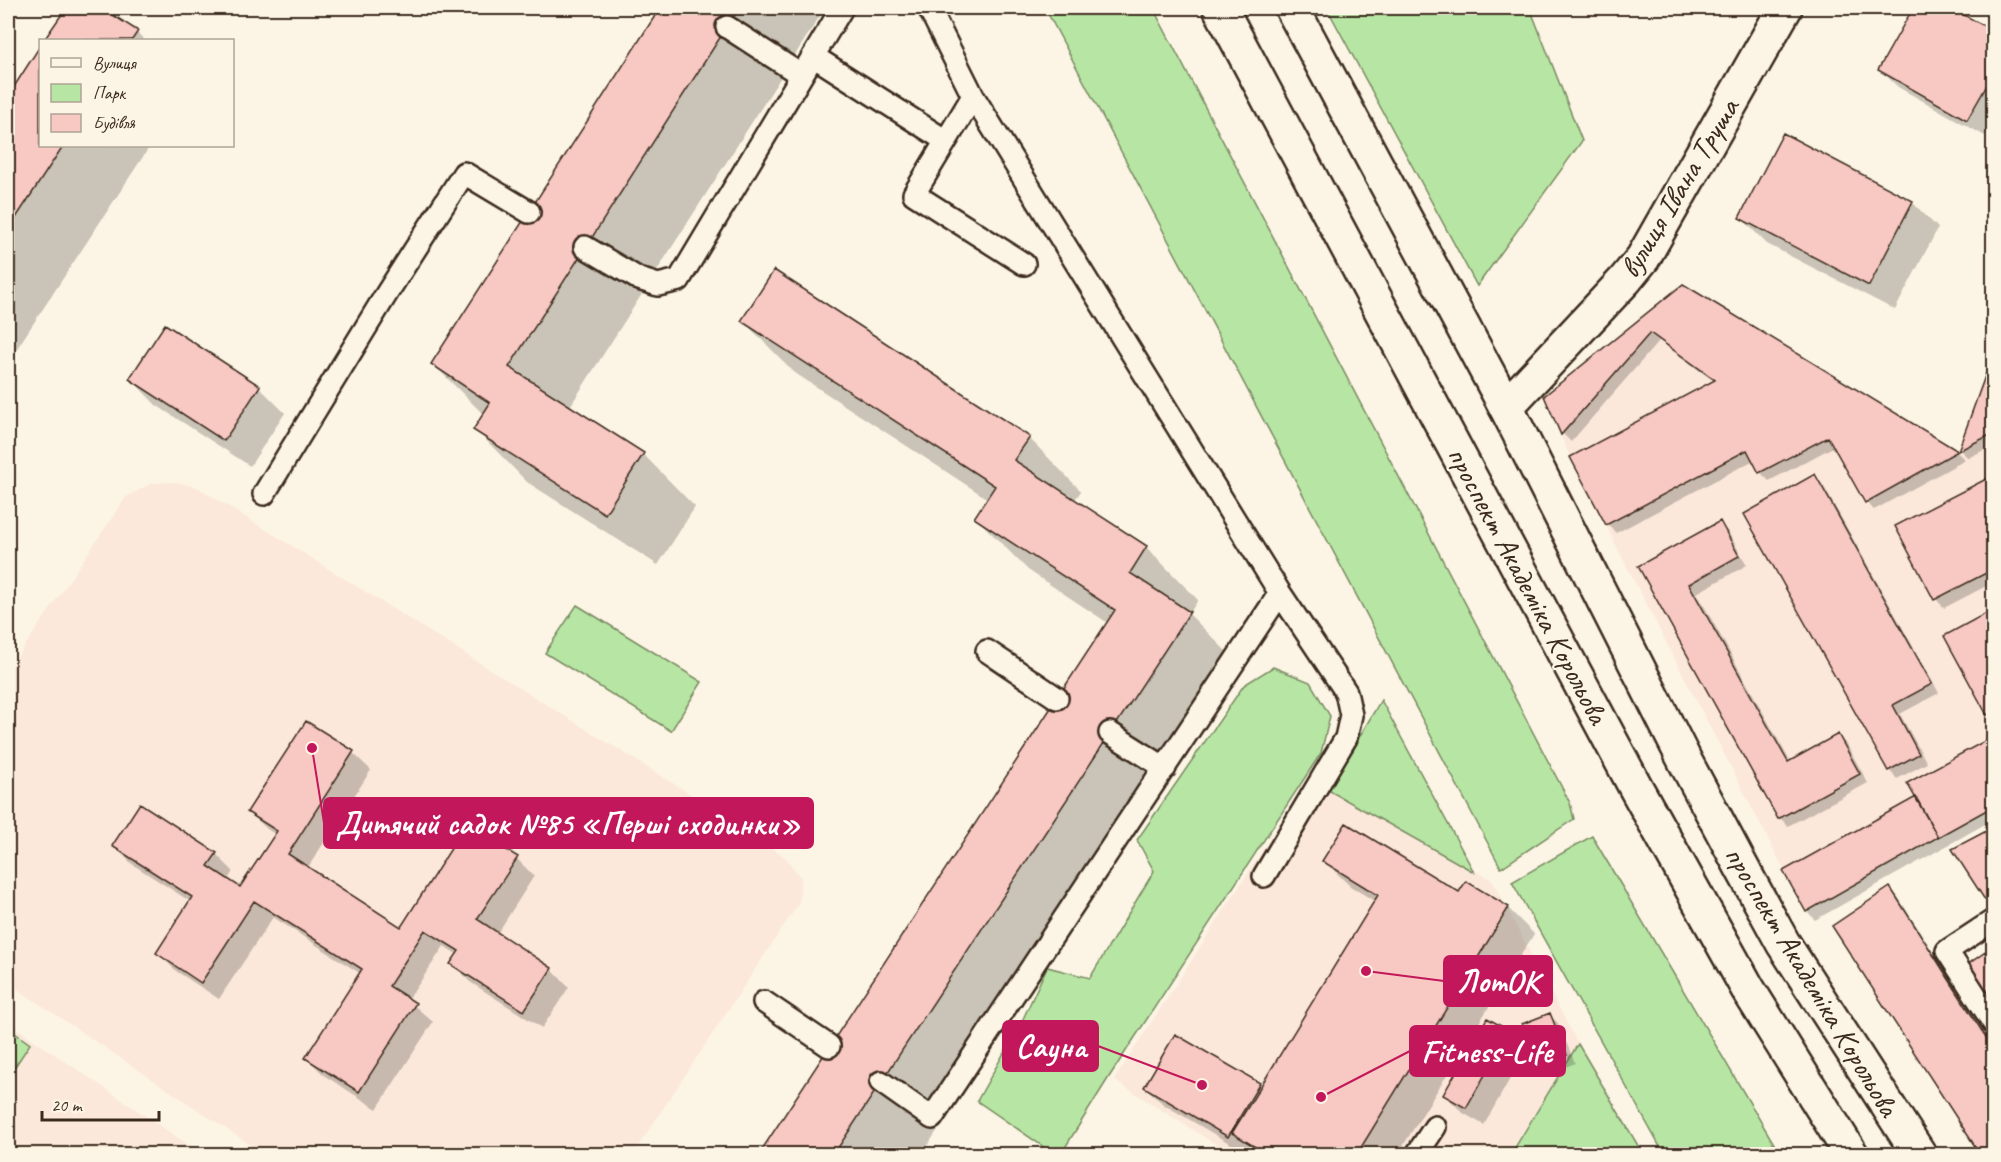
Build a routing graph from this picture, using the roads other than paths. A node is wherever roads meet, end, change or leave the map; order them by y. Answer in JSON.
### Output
{"nodes":[{"id":1,"x":842,"y":8,"type":"edge"},
{"id":2,"x":930,"y":8,"type":"edge"},
{"id":3,"x":1220,"y":8,"type":"edge"},
{"id":4,"x":1292,"y":8,"type":"edge"},
{"id":5,"x":1785,"y":8,"type":"edge"},
{"id":6,"x":727,"y":27,"type":"dead end"},
{"id":7,"x":813,"y":56,"type":"junction"},
{"id":8,"x":801,"y":75,"type":"junction"},
{"id":9,"x":973,"y":96,"type":"junction"},
{"id":10,"x":946,"y":141,"type":"junction"},
{"id":11,"x":529,"y":212,"type":"dead end"},
{"id":12,"x":585,"y":247,"type":"dead end"},
{"id":13,"x":1024,"y":264,"type":"dead end"},
{"id":14,"x":1506,"y":407,"type":"junction"},
{"id":15,"x":264,"y":494,"type":"dead end"},
{"id":16,"x":1281,"y":593,"type":"junction"},
{"id":17,"x":987,"y":651,"type":"dead end"},
{"id":18,"x":1057,"y":698,"type":"dead end"},
{"id":19,"x":1110,"y":733,"type":"dead end"},
{"id":20,"x":1165,"y":768,"type":"junction"},
{"id":21,"x":1264,"y":876,"type":"dead end"},
{"id":22,"x":1994,"y":920,"type":"edge"},
{"id":23,"x":764,"y":1002,"type":"dead end"},
{"id":24,"x":1994,"y":1024,"type":"edge"},
{"id":25,"x":829,"y":1046,"type":"dead end"},
{"id":26,"x":881,"y":1082,"type":"dead end"},
{"id":27,"x":1435,"y":1127,"type":"dead end"},
{"id":28,"x":1417,"y":1155,"type":"edge"},
{"id":29,"x":1851,"y":1155,"type":"edge"},
{"id":30,"x":1919,"y":1155,"type":"edge"}],
"edges":[{"from":1,"to":7,"type":"lane"},
{"from":2,"to":9,"type":"lane"},
{"from":3,"to":29,"type":"main road","name":"проспект Академіка Корольова"},
{"from":4,"to":14,"type":"main road","name":"проспект Академіка Корольова"},
{"from":5,"to":14,"type":"main road","name":"вулиця Івана Труша"},
{"from":6,"to":8,"type":"lane"},
{"from":7,"to":8,"type":"lane"},
{"from":7,"to":10,"type":"lane"},
{"from":8,"to":12,"type":"lane"},
{"from":9,"to":10,"type":"lane"},
{"from":9,"to":16,"type":"lane"},
{"from":10,"to":13,"type":"lane"},
{"from":11,"to":15,"type":"lane"},
{"from":14,"to":30,"type":"main road","name":"проспект Академіка Корольова"},
{"from":16,"to":20,"type":"lane"},
{"from":16,"to":21,"type":"lane"},
{"from":17,"to":18,"type":"lane"},
{"from":19,"to":20,"type":"lane"},
{"from":20,"to":26,"type":"lane"},
{"from":22,"to":24,"type":"lane"},
{"from":23,"to":25,"type":"lane"},
{"from":27,"to":28,"type":"lane"}]}
